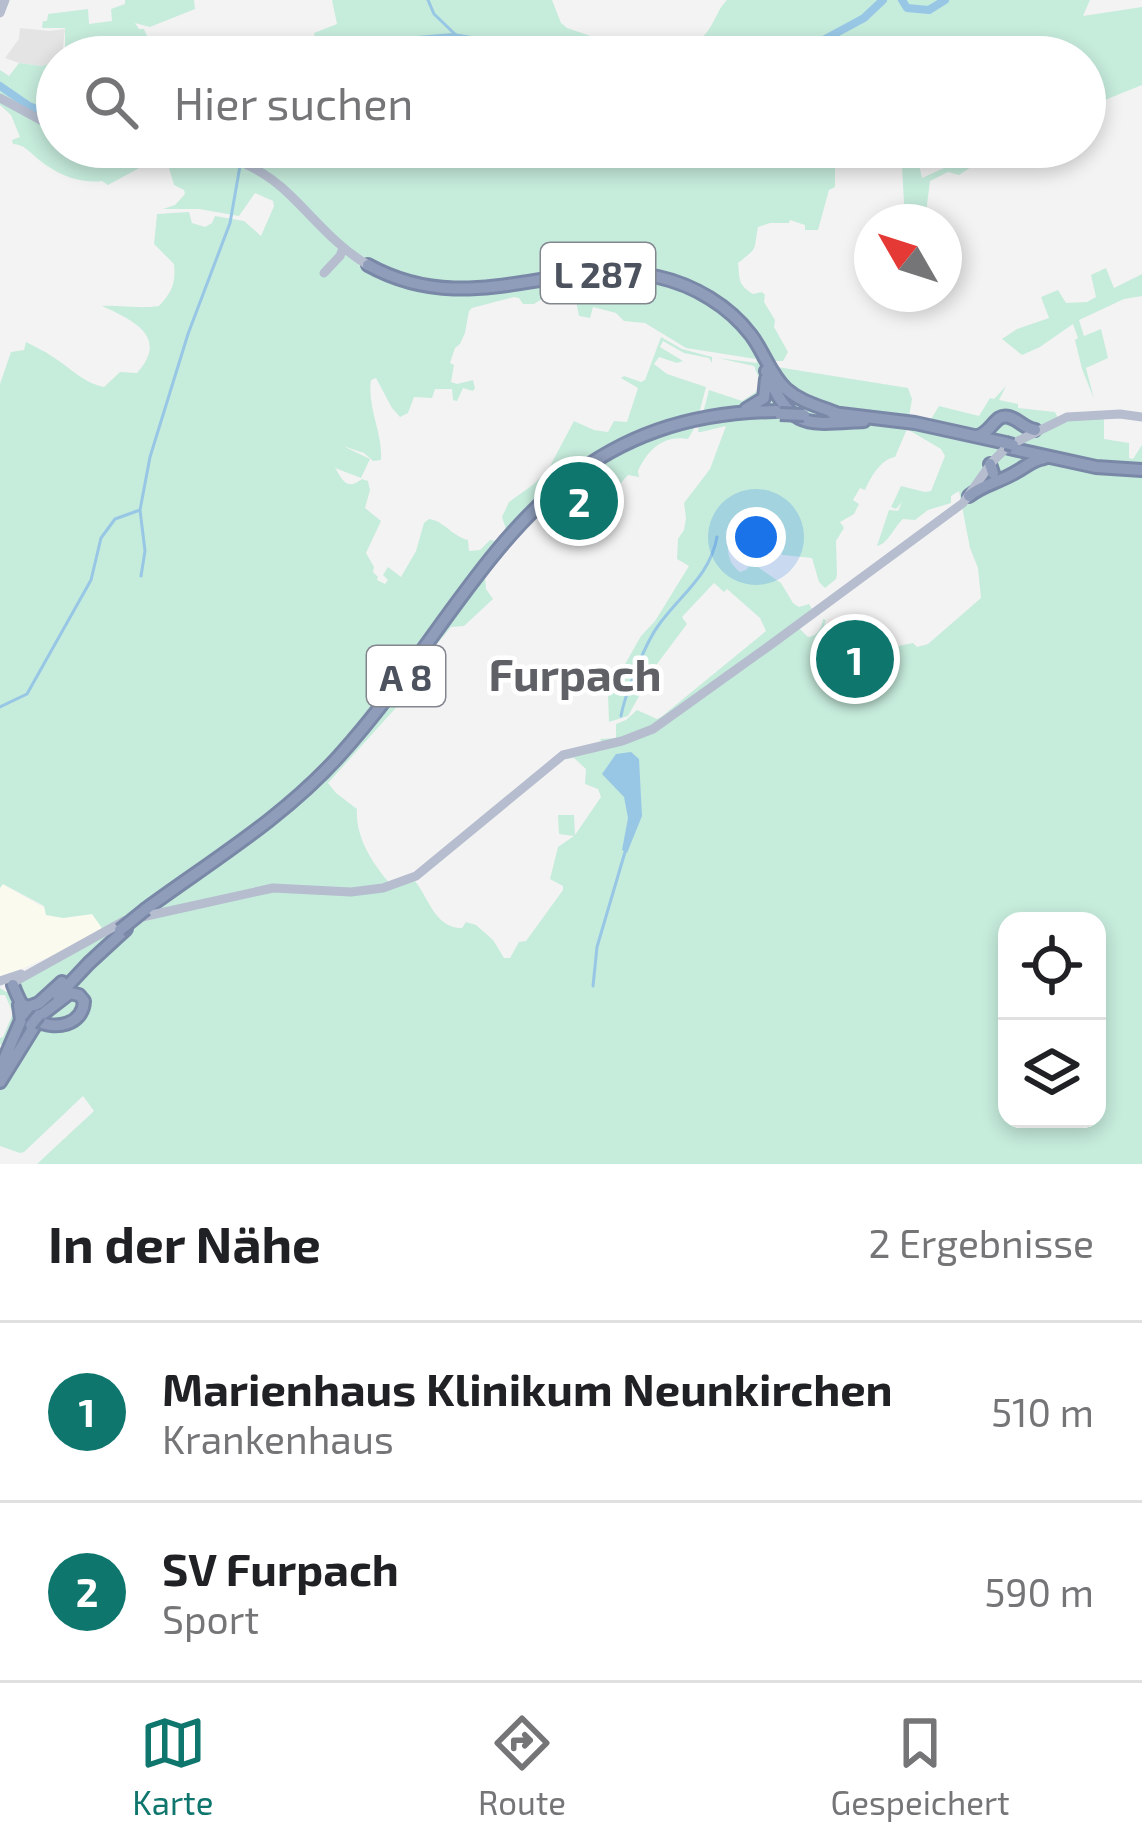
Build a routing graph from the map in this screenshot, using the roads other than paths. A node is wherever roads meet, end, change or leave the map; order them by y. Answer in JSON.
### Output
{"nodes":[{"id":1,"x":5,"y":0,"type":"edge"},
{"id":2,"x":0,"y":13,"type":"edge"},
{"id":3,"x":0,"y":97,"type":"edge"},
{"id":4,"x":36,"y":118,"type":"edge"},
{"id":5,"x":253,"y":168,"type":"edge"},
{"id":6,"x":315,"y":209,"type":"dead end"},
{"id":7,"x":320,"y":227,"type":"junction"},
{"id":8,"x":368,"y":266,"type":"joint"},
{"id":9,"x":737,"y":322,"type":"junction"},
{"id":10,"x":760,"y":359,"type":"junction"},
{"id":11,"x":738,"y":412,"type":"junction"},
{"id":12,"x":778,"y":412,"type":"junction"},
{"id":13,"x":800,"y":413,"type":"junction"},
{"id":14,"x":836,"y":413,"type":"junction"},
{"id":15,"x":1142,"y":417,"type":"edge"},
{"id":16,"x":876,"y":421,"type":"junction"},
{"id":17,"x":970,"y":437,"type":"junction"},
{"id":18,"x":1018,"y":438,"type":"junction"},
{"id":19,"x":1047,"y":458,"type":"junction"},
{"id":20,"x":1134,"y":468,"type":"edge"},
{"id":21,"x":990,"y":472,"type":"junction"},
{"id":22,"x":969,"y":496,"type":"joint"},
{"id":23,"x":505,"y":541,"type":"junction"},
{"id":24,"x":124,"y":929,"type":"junction"},
{"id":25,"x":51,"y":961,"type":"junction"},
{"id":26,"x":80,"y":967,"type":"junction"},
{"id":27,"x":8,"y":986,"type":"edge"},
{"id":28,"x":33,"y":1026,"type":"junction"},
{"id":29,"x":0,"y":1076,"type":"edge"}],
"edges":[{"from":1,"to":2,"type":"main road"},
{"from":3,"to":4,"type":"main road"},
{"from":5,"to":7,"type":"main road","number":"L 287"},
{"from":6,"to":7,"type":"main road"},
{"from":7,"to":8,"type":"main road","number":"L 287"},
{"from":8,"to":9,"type":"highway","number":"L 287"},
{"from":9,"to":10,"type":"highway"},
{"from":9,"to":14,"type":"highway"},
{"from":10,"to":11,"type":"highway"},
{"from":10,"to":16,"type":"highway"},
{"from":11,"to":12,"type":"highway","number":"A 8"},
{"from":11,"to":23,"type":"highway","number":"A 8"},
{"from":12,"to":13,"type":"highway","number":"A 8","bridge":true},
{"from":12,"to":23,"type":"highway","number":"A 8"},
{"from":13,"to":14,"type":"highway","number":"A 8"},
{"from":13,"to":16,"type":"highway","number":"A 8"},
{"from":14,"to":17,"type":"highway","number":"A 8"},
{"from":15,"to":18,"type":"main road"},
{"from":16,"to":17,"type":"highway","number":"A 8"},
{"from":17,"to":18,"type":"highway","number":"A 8"},
{"from":17,"to":18,"type":"highway"},
{"from":18,"to":19,"type":"highway","number":"A 8"},
{"from":18,"to":20,"type":"highway","number":"A 8"},
{"from":18,"to":21,"type":"main road"},
{"from":18,"to":21,"type":"highway"},
{"from":19,"to":20,"type":"highway","number":"A 8"},
{"from":19,"to":21,"type":"highway"},
{"from":21,"to":22,"type":"highway"},
{"from":22,"to":25,"type":"main road"},
{"from":23,"to":24,"type":"highway","number":"A 8","bridge":true},
{"from":24,"to":26,"type":"highway","number":"A 8"},
{"from":24,"to":28,"type":"highway","number":"A 8"},
{"from":25,"to":27,"type":"main road"},
{"from":25,"to":27,"type":"main road"},
{"from":26,"to":27,"type":"highway"},
{"from":26,"to":28,"type":"highway","number":"A 8"},
{"from":27,"to":28,"type":"highway"},
{"from":27,"to":29,"type":"highway"},
{"from":28,"to":29,"type":"highway","number":"A 8"}]}
